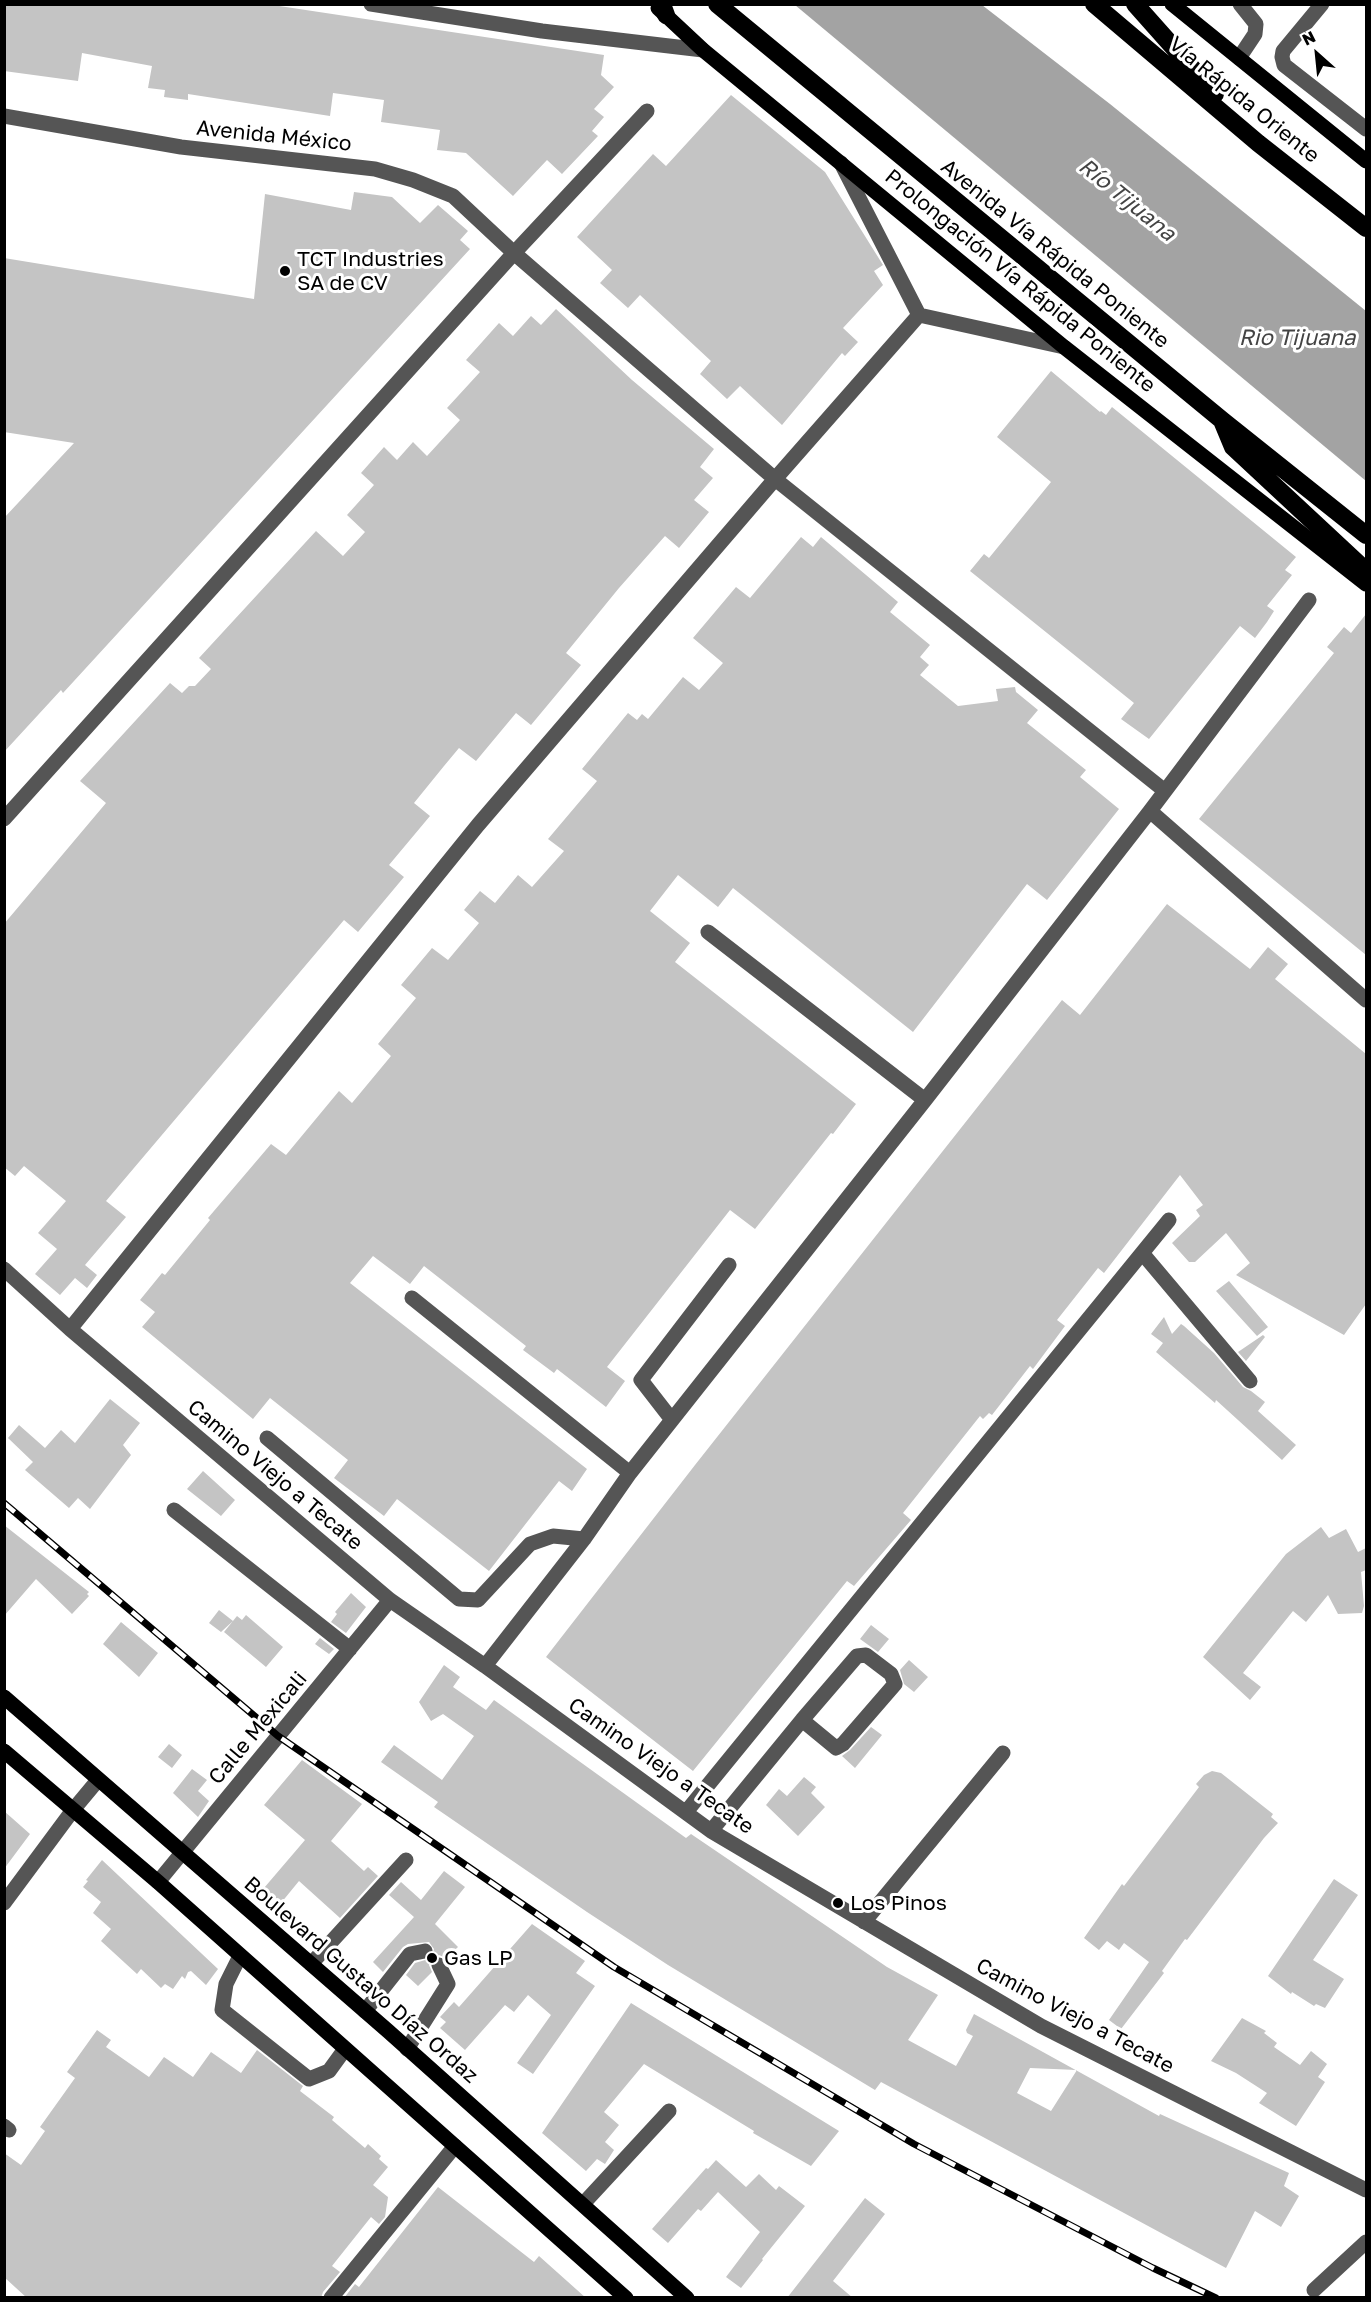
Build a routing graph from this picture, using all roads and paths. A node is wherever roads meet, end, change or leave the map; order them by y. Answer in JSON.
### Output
{"nodes":[{"id":1,"x":371,"y":4,"type":"edge"},
{"id":2,"x":717,"y":4,"type":"edge"},
{"id":3,"x":1094,"y":4,"type":"edge"},
{"id":4,"x":1134,"y":4,"type":"edge"},
{"id":5,"x":1172,"y":4,"type":"edge"},
{"id":6,"x":1239,"y":4,"type":"edge"},
{"id":7,"x":1322,"y":4,"type":"edge"},
{"id":8,"x":661,"y":8,"type":"edge"},
{"id":9,"x":703,"y":50,"type":"junction"},
{"id":10,"x":1239,"y":58,"type":"junction"},
{"id":11,"x":646,"y":111,"type":"dead end"},
{"id":12,"x":4,"y":116,"type":"edge"},
{"id":13,"x":1366,"y":129,"type":"edge"},
{"id":14,"x":1258,"y":143,"type":"junction"},
{"id":15,"x":839,"y":161,"type":"junction"},
{"id":16,"x":1366,"y":161,"type":"edge"},
{"id":17,"x":1366,"y":228,"type":"edge"},
{"id":18,"x":514,"y":253,"type":"junction"},
{"id":19,"x":919,"y":315,"type":"junction"},
{"id":20,"x":1064,"y":347,"type":"junction"},
{"id":21,"x":1223,"y":421,"type":"junction"},
{"id":22,"x":775,"y":479,"type":"junction"},
{"id":23,"x":1366,"y":535,"type":"edge"},
{"id":24,"x":1366,"y":571,"type":"edge"},
{"id":25,"x":1366,"y":584,"type":"edge"},
{"id":26,"x":1309,"y":600,"type":"dead end"},
{"id":27,"x":1165,"y":791,"type":"junction"},
{"id":28,"x":1150,"y":811,"type":"junction"},
{"id":29,"x":4,"y":819,"type":"edge"},
{"id":30,"x":708,"y":932,"type":"dead end"},
{"id":31,"x":1366,"y":1000,"type":"edge"},
{"id":32,"x":926,"y":1100,"type":"junction"},
{"id":33,"x":1169,"y":1220,"type":"dead end"},
{"id":34,"x":1143,"y":1254,"type":"junction"},
{"id":35,"x":729,"y":1265,"type":"dead end"},
{"id":36,"x":4,"y":1269,"type":"edge"},
{"id":37,"x":412,"y":1298,"type":"dead end"},
{"id":38,"x":70,"y":1329,"type":"junction"},
{"id":39,"x":1250,"y":1381,"type":"dead end"},
{"id":40,"x":672,"y":1420,"type":"junction"},
{"id":41,"x":267,"y":1438,"type":"dead end"},
{"id":42,"x":630,"y":1473,"type":"junction"},
{"id":43,"x":174,"y":1510,"type":"dead end"},
{"id":44,"x":584,"y":1539,"type":"junction"},
{"id":45,"x":390,"y":1600,"type":"junction"},
{"id":46,"x":350,"y":1649,"type":"junction"},
{"id":47,"x":485,"y":1666,"type":"junction"},
{"id":48,"x":4,"y":1697,"type":"edge"},
{"id":49,"x":802,"y":1720,"type":"junction"},
{"id":50,"x":4,"y":1751,"type":"edge"},
{"id":51,"x":1003,"y":1753,"type":"dead end"},
{"id":52,"x":98,"y":1780,"type":"junction"},
{"id":53,"x":73,"y":1810,"type":"junction"},
{"id":54,"x":686,"y":1812,"type":"junction"},
{"id":55,"x":711,"y":1831,"type":"junction"},
{"id":56,"x":182,"y":1852,"type":"junction"},
{"id":57,"x":406,"y":1860,"type":"dead end"},
{"id":58,"x":158,"y":1882,"type":"junction"},
{"id":59,"x":4,"y":1903,"type":"edge"},
{"id":60,"x":864,"y":1922,"type":"junction"},
{"id":61,"x":424,"y":1951,"type":"dead end"},
{"id":62,"x":240,"y":1956,"type":"junction"},
{"id":63,"x":311,"y":1964,"type":"junction"},
{"id":64,"x":439,"y":1965,"type":"dead end"},
{"id":65,"x":365,"y":2011,"type":"junction"},
{"id":66,"x":345,"y":2049,"type":"junction"},
{"id":67,"x":407,"y":2049,"type":"junction"},
{"id":68,"x":669,"y":2111,"type":"dead end"},
{"id":69,"x":454,"y":2146,"type":"junction"},
{"id":70,"x":1366,"y":2190,"type":"edge"},
{"id":71,"x":583,"y":2204,"type":"junction"},
{"id":72,"x":1366,"y":2242,"type":"edge"},
{"id":73,"x":1314,"y":2290,"type":"dead end"},
{"id":74,"x":331,"y":2298,"type":"edge"},
{"id":75,"x":626,"y":2298,"type":"edge"},
{"id":76,"x":687,"y":2298,"type":"edge"}],
"edges":[{"from":1,"to":9,"type":"street"},
{"from":2,"to":21,"type":"highway","name":"Avenida Vía Rápida Poniente"},
{"from":3,"to":14,"type":"highway","name":"Vía Rápida Oriente"},
{"from":4,"to":14,"type":"highway"},
{"from":5,"to":10,"type":"main road"},
{"from":6,"to":10,"type":"street"},
{"from":7,"to":13,"type":"street"},
{"from":8,"to":9,"type":"main road","name":"Prolongación Vía Rápida Poniente"},
{"from":9,"to":15,"type":"main road","name":"Prolongación Vía Rápida Poniente"},
{"from":10,"to":16,"type":"main road"},
{"from":11,"to":18,"type":"street"},
{"from":12,"to":18,"type":"street","name":"Avenida México"},
{"from":14,"to":17,"type":"highway","name":"Vía Rápida Oriente"},
{"from":15,"to":19,"type":"street"},
{"from":15,"to":20,"type":"main road","name":"Prolongación Vía Rápida Poniente"},
{"from":18,"to":22,"type":"street","name":"Avenida México"},
{"from":18,"to":29,"type":"street"},
{"from":19,"to":20,"type":"street"},
{"from":19,"to":22,"type":"street"},
{"from":20,"to":25,"type":"main road","name":"Prolongación Vía Rápida Poniente"},
{"from":21,"to":23,"type":"highway","name":"Avenida Vía Rápida Poniente"},
{"from":21,"to":24,"type":"highway"},
{"from":22,"to":27,"type":"street","name":"Avenida México"},
{"from":22,"to":38,"type":"street"},
{"from":26,"to":27,"type":"street"},
{"from":27,"to":28,"type":"street"},
{"from":28,"to":31,"type":"street"},
{"from":28,"to":32,"type":"street"},
{"from":30,"to":32,"type":"street"},
{"from":32,"to":40,"type":"street"},
{"from":33,"to":34,"type":"street"},
{"from":34,"to":39,"type":"street"},
{"from":34,"to":54,"type":"street"},
{"from":35,"to":40,"type":"street"},
{"from":36,"to":38,"type":"street","name":"Camino Viejo a Tecate"},
{"from":37,"to":42,"type":"street"},
{"from":38,"to":45,"type":"street","name":"Camino Viejo a Tecate"},
{"from":40,"to":42,"type":"street"},
{"from":41,"to":44,"type":"street"},
{"from":42,"to":44,"type":"street"},
{"from":43,"to":46,"type":"street"},
{"from":44,"to":47,"type":"street"},
{"from":45,"to":46,"type":"street","name":"Calle Mexicali"},
{"from":45,"to":47,"type":"street","name":"Camino Viejo a Tecate"},
{"from":46,"to":56,"type":"street","name":"Calle Mexicali"},
{"from":47,"to":54,"type":"street","name":"Camino Viejo a Tecate"},
{"from":48,"to":52,"type":"main road","name":"Boulevard Gustavo Díaz Ordaz"},
{"from":49,"to":49,"type":"street"},
{"from":49,"to":55,"type":"street"},
{"from":50,"to":53,"type":"main road"},
{"from":51,"to":60,"type":"street"},
{"from":52,"to":53,"type":"street"},
{"from":52,"to":56,"type":"main road","name":"Boulevard Gustavo Díaz Ordaz"},
{"from":53,"to":58,"type":"main road"},
{"from":53,"to":59,"type":"street"},
{"from":54,"to":55,"type":"street","name":"Camino Viejo a Tecate"},
{"from":55,"to":60,"type":"street","name":"Camino Viejo a Tecate"},
{"from":56,"to":58,"type":"street","name":"Calle Mexicali"},
{"from":56,"to":63,"type":"main road","name":"Boulevard Gustavo Díaz Ordaz"},
{"from":57,"to":63,"type":"street"},
{"from":58,"to":62,"type":"main road"},
{"from":60,"to":70,"type":"street","name":"Camino Viejo a Tecate"},
{"from":61,"to":65,"type":"street"},
{"from":62,"to":66,"type":"main road"},
{"from":62,"to":66,"type":"street"},
{"from":63,"to":65,"type":"main road","name":"Boulevard Gustavo Díaz Ordaz"},
{"from":64,"to":67,"type":"street"},
{"from":65,"to":67,"type":"main road","name":"Boulevard Gustavo Díaz Ordaz"},
{"from":66,"to":69,"type":"main road"},
{"from":67,"to":71,"type":"main road","name":"Boulevard Gustavo Díaz Ordaz"},
{"from":68,"to":71,"type":"street"},
{"from":69,"to":74,"type":"street"},
{"from":69,"to":75,"type":"main road"},
{"from":71,"to":76,"type":"main road","name":"Boulevard Gustavo Díaz Ordaz"},
{"from":72,"to":73,"type":"street"}]}
